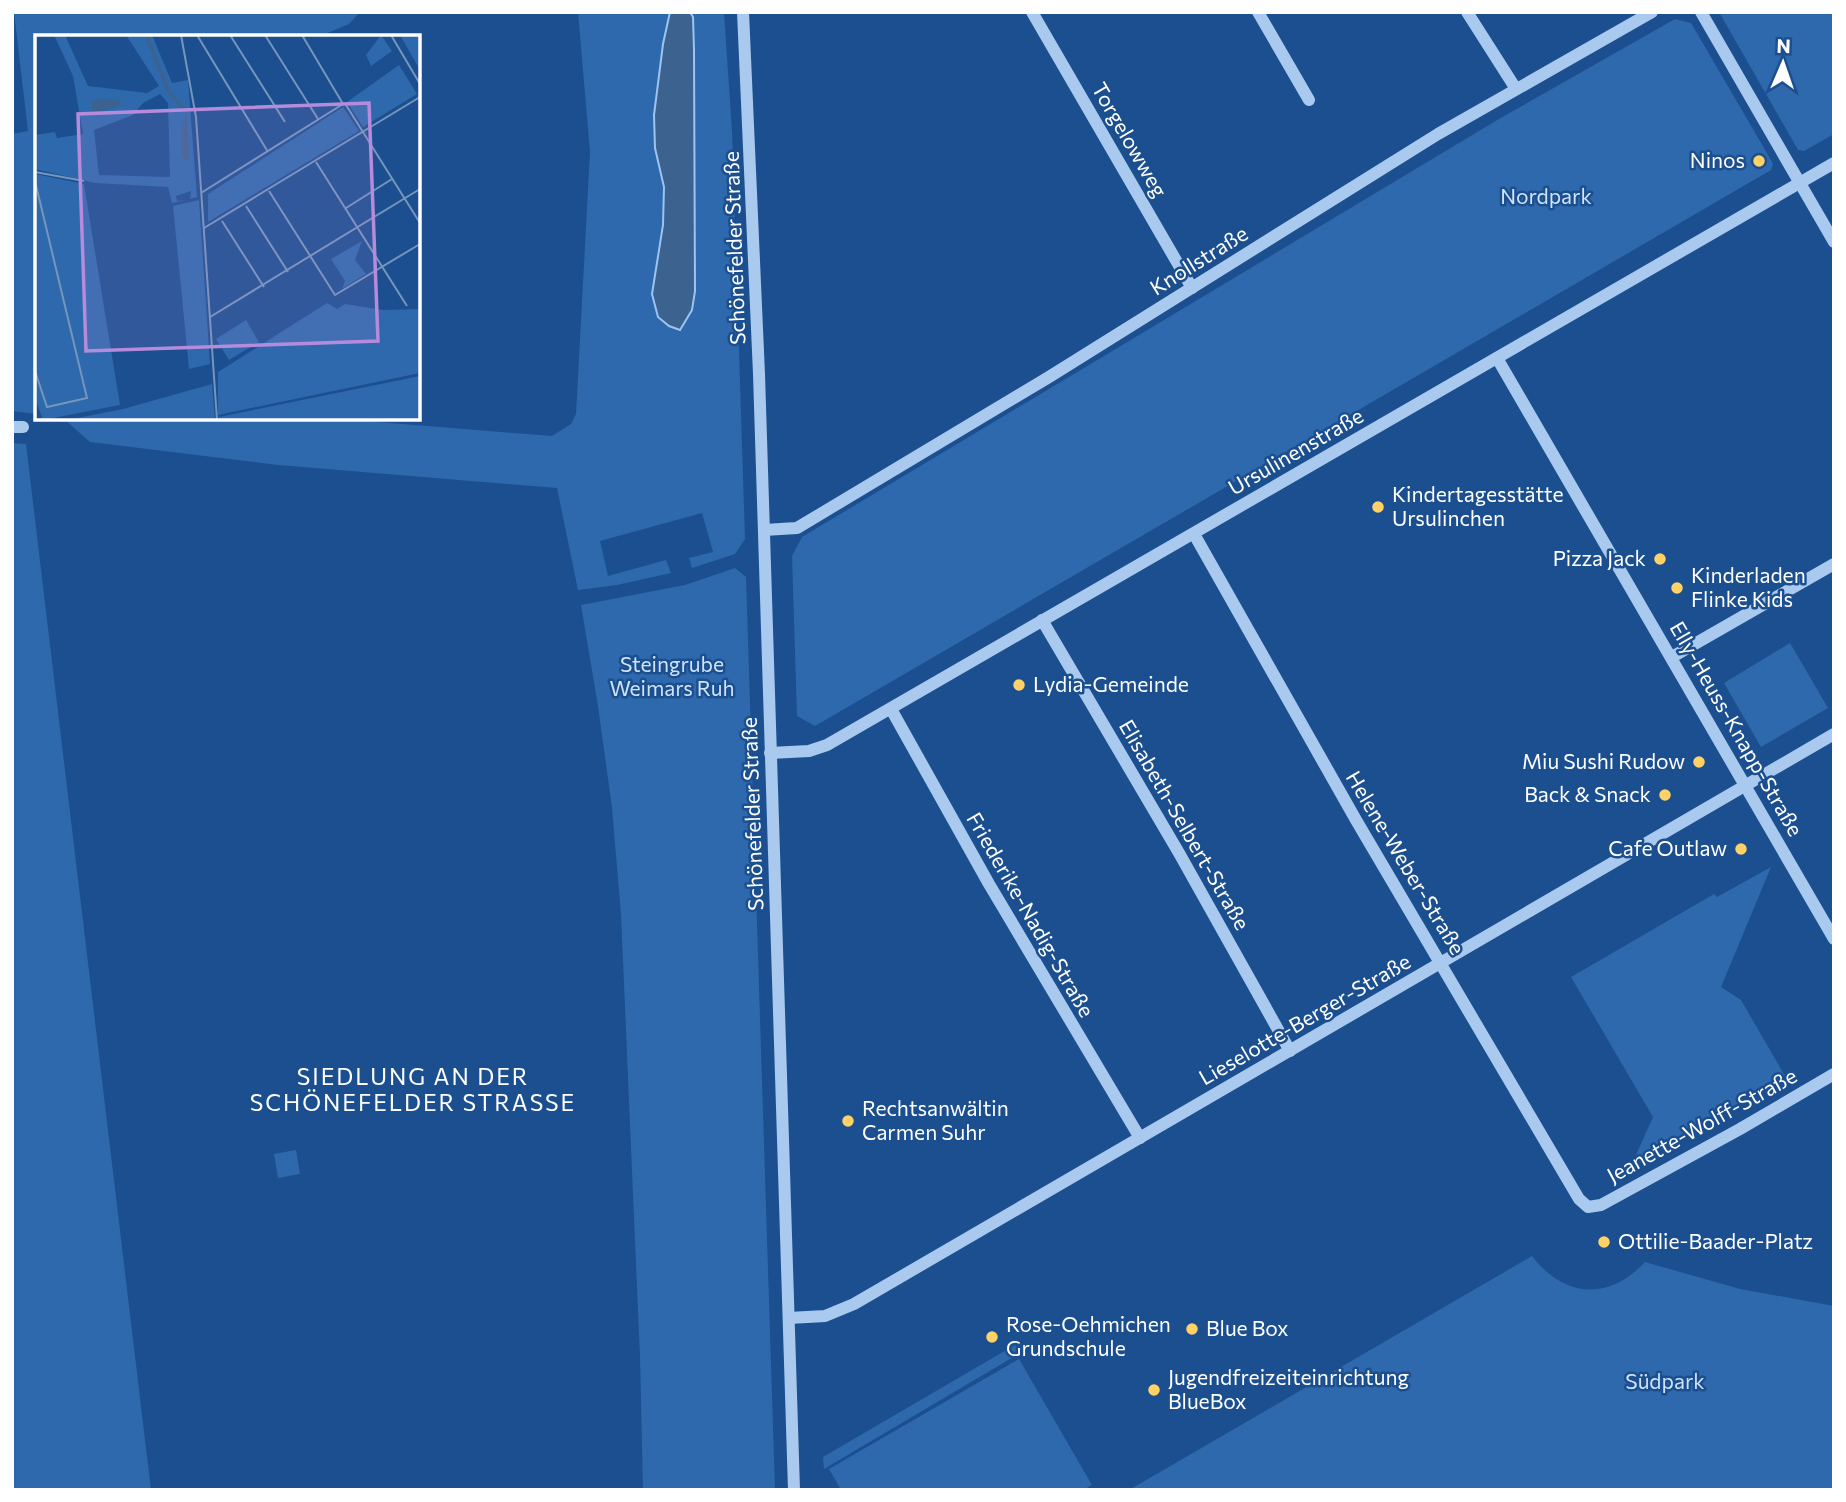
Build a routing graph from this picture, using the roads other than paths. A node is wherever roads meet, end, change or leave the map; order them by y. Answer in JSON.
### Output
{"nodes":[{"id":1,"x":743,"y":12,"type":"edge"},
{"id":2,"x":1032,"y":12,"type":"edge"},
{"id":3,"x":1258,"y":12,"type":"edge"},
{"id":4,"x":1467,"y":12,"type":"edge"},
{"id":5,"x":1652,"y":12,"type":"edge"},
{"id":6,"x":1701,"y":12,"type":"edge"},
{"id":7,"x":1516,"y":89,"type":"junction"},
{"id":8,"x":1309,"y":100,"type":"dead end"},
{"id":9,"x":1834,"y":163,"type":"edge"},
{"id":10,"x":1799,"y":183,"type":"junction"},
{"id":11,"x":1834,"y":242,"type":"edge"},
{"id":12,"x":1192,"y":288,"type":"junction"},
{"id":13,"x":1497,"y":358,"type":"junction"},
{"id":14,"x":764,"y":530,"type":"junction"},
{"id":15,"x":1194,"y":534,"type":"junction"},
{"id":16,"x":1834,"y":564,"type":"edge"},
{"id":17,"x":1042,"y":620,"type":"junction"},
{"id":18,"x":1672,"y":657,"type":"junction"},
{"id":19,"x":891,"y":709,"type":"junction"},
{"id":20,"x":1834,"y":734,"type":"edge"},
{"id":21,"x":771,"y":753,"type":"junction"},
{"id":22,"x":1746,"y":785,"type":"junction"},
{"id":23,"x":1834,"y":939,"type":"edge"},
{"id":24,"x":1442,"y":962,"type":"junction"},
{"id":25,"x":1290,"y":1051,"type":"junction"},
{"id":26,"x":1834,"y":1074,"type":"edge"},
{"id":27,"x":1140,"y":1138,"type":"junction"},
{"id":28,"x":1588,"y":1207,"type":"joint"},
{"id":29,"x":789,"y":1318,"type":"junction"},
{"id":30,"x":794,"y":1490,"type":"edge"}],
"edges":[{"from":1,"to":14,"type":"street","name":"Schönefelder Straße"},
{"from":2,"to":12,"type":"street","name":"Torgelowweg"},
{"from":3,"to":8,"type":"street"},
{"from":4,"to":7,"type":"street"},
{"from":5,"to":7,"type":"street","name":"Knollstraße"},
{"from":6,"to":10,"type":"street"},
{"from":7,"to":12,"type":"street","name":"Knollstraße"},
{"from":9,"to":10,"type":"street","name":"Ursulinenstraße"},
{"from":10,"to":11,"type":"street"},
{"from":10,"to":13,"type":"street","name":"Ursulinenstraße"},
{"from":12,"to":14,"type":"street","name":"Knollstraße"},
{"from":13,"to":15,"type":"street","name":"Ursulinenstraße"},
{"from":13,"to":18,"type":"street","name":"Elly-Heuss-Knapp-Straße"},
{"from":14,"to":21,"type":"street","name":"Schönefelder Straße"},
{"from":15,"to":17,"type":"street","name":"Ursulinenstraße"},
{"from":15,"to":24,"type":"street","name":"Helene-Weber-Straße"},
{"from":16,"to":18,"type":"street"},
{"from":17,"to":19,"type":"street","name":"Ursulinenstraße"},
{"from":17,"to":25,"type":"street","name":"Elisabeth-Selbert-Straße"},
{"from":18,"to":22,"type":"street","name":"Elly-Heuss-Knapp-Straße"},
{"from":19,"to":21,"type":"street","name":"Ursulinenstraße"},
{"from":19,"to":27,"type":"street","name":"Friederike-Nadig-Straße"},
{"from":20,"to":22,"type":"street","name":"Lieselotte-Berger-Straße"},
{"from":21,"to":29,"type":"street","name":"Schönefelder Straße"},
{"from":22,"to":23,"type":"street","name":"Elly-Heuss-Knapp-Straße"},
{"from":22,"to":24,"type":"street","name":"Lieselotte-Berger-Straße"},
{"from":24,"to":25,"type":"street","name":"Lieselotte-Berger-Straße"},
{"from":24,"to":28,"type":"street","name":"Helene-Weber-Straße"},
{"from":25,"to":27,"type":"street","name":"Lieselotte-Berger-Straße"},
{"from":26,"to":28,"type":"street","name":"Jeanette-Wolff-Straße"},
{"from":27,"to":29,"type":"street","name":"Lieselotte-Berger-Straße"},
{"from":29,"to":30,"type":"street","name":"Schönefelder Straße"}]}
